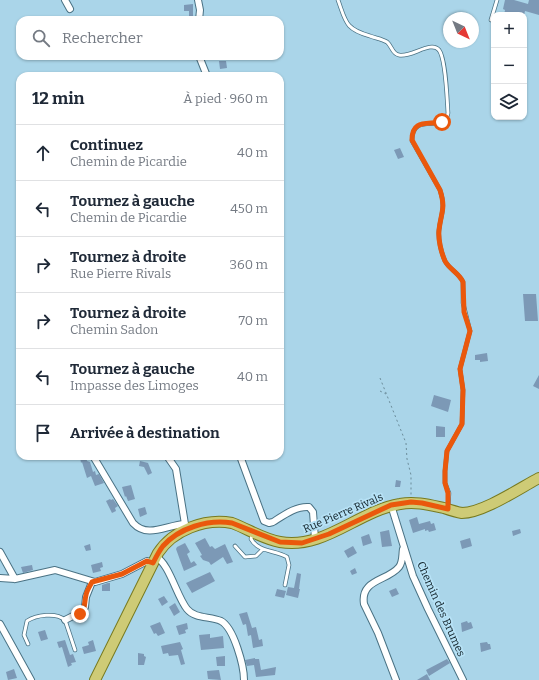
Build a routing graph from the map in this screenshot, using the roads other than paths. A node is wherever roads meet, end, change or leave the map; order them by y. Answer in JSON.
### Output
{"nodes":[{"id":1,"x":65,"y":0,"type":"edge"},
{"id":2,"x":198,"y":0,"type":"edge"},
{"id":3,"x":338,"y":0,"type":"edge"},
{"id":4,"x":497,"y":0,"type":"edge"},
{"id":5,"x":70,"y":9,"type":"dead end"},
{"id":6,"x":493,"y":12,"type":"edge"},
{"id":7,"x":199,"y":16,"type":"edge"},
{"id":8,"x":201,"y":60,"type":"edge"},
{"id":9,"x":205,"y":72,"type":"edge"},
{"id":10,"x":95,"y":460,"type":"edge"},
{"id":11,"x":170,"y":460,"type":"edge"},
{"id":12,"x":241,"y":460,"type":"edge"},
{"id":13,"x":539,"y":478,"type":"edge"},
{"id":14,"x":391,"y":505,"type":"junction"},
{"id":15,"x":448,"y":509,"type":"junction"},
{"id":16,"x":187,"y":526,"type":"junction"},
{"id":17,"x":253,"y":532,"type":"junction"},
{"id":18,"x":315,"y":539,"type":"junction"},
{"id":19,"x":403,"y":545,"type":"junction"},
{"id":20,"x":235,"y":546,"type":"dead end"},
{"id":21,"x":263,"y":549,"type":"junction"},
{"id":22,"x":0,"y":552,"type":"edge"},
{"id":23,"x":154,"y":560,"type":"junction"},
{"id":24,"x":0,"y":578,"type":"edge"},
{"id":25,"x":15,"y":579,"type":"junction"},
{"id":26,"x":92,"y":582,"type":"junction"},
{"id":27,"x":286,"y":585,"type":"dead end"},
{"id":28,"x":65,"y":620,"type":"junction"},
{"id":29,"x":0,"y":624,"type":"edge"},
{"id":30,"x":28,"y":644,"type":"dead end"},
{"id":31,"x":75,"y":650,"type":"dead end"},
{"id":32,"x":31,"y":680,"type":"edge"},
{"id":33,"x":95,"y":680,"type":"edge"},
{"id":34,"x":244,"y":680,"type":"edge"},
{"id":35,"x":396,"y":680,"type":"edge"},
{"id":36,"x":463,"y":680,"type":"edge"}],
"edges":[{"from":1,"to":5,"type":"street"},
{"from":2,"to":7,"type":"street"},
{"from":3,"to":15,"type":"lane"},
{"from":4,"to":6,"type":"lane"},
{"from":8,"to":9,"type":"street"},
{"from":10,"to":16,"type":"street"},
{"from":11,"to":16,"type":"street"},
{"from":12,"to":18,"type":"street"},
{"from":13,"to":15,"type":"main road","name":"Rue Pierre Rivals"},
{"from":14,"to":15,"type":"main road","name":"Rue Pierre Rivals"},
{"from":14,"to":18,"type":"main road","name":"Rue Pierre Rivals"},
{"from":14,"to":19,"type":"street","name":"Chemin des Brumes"},
{"from":16,"to":17,"type":"main road","name":"Rue Pierre Rivals"},
{"from":16,"to":23,"type":"main road","name":"Rue Pierre Rivals"},
{"from":17,"to":18,"type":"main road","name":"Rue Pierre Rivals"},
{"from":17,"to":21,"type":"lane"},
{"from":19,"to":35,"type":"street","name":"Chemin des Brumes"},
{"from":19,"to":36,"type":"street","name":"Chemin des Brumes"},
{"from":20,"to":21,"type":"lane"},
{"from":21,"to":27,"type":"lane"},
{"from":22,"to":25,"type":"street"},
{"from":23,"to":26,"type":"street"},
{"from":23,"to":33,"type":"main road","name":"Rue Pierre Rivals"},
{"from":23,"to":34,"type":"street"},
{"from":24,"to":25,"type":"street"},
{"from":25,"to":26,"type":"street"},
{"from":26,"to":28,"type":"street"},
{"from":28,"to":30,"type":"lane"},
{"from":28,"to":31,"type":"lane"},
{"from":29,"to":32,"type":"street"}]}
